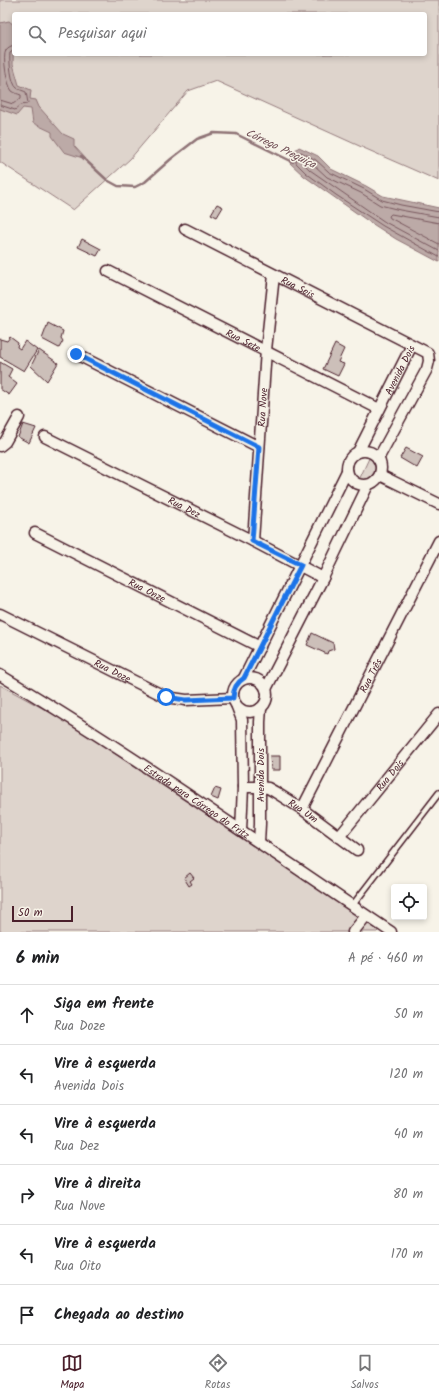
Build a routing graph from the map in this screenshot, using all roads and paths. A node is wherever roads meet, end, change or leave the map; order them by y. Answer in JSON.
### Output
{"nodes":[{"id":1,"x":184,"y":229,"type":"dead end"},
{"id":2,"x":108,"y":271,"type":"dead end"},
{"id":3,"x":274,"y":275,"type":"junction"},
{"id":4,"x":412,"y":345,"type":"junction"},
{"id":5,"x":266,"y":350,"type":"junction"},
{"id":6,"x":76,"y":354,"type":"dead end"},
{"id":7,"x":380,"y":408,"type":"junction"},
{"id":8,"x":19,"y":417,"type":"dead end"},
{"id":9,"x":45,"y":437,"type":"dead end"},
{"id":10,"x":0,"y":446,"type":"edge"},
{"id":11,"x":259,"y":447,"type":"junction"},
{"id":12,"x":358,"y":452,"type":"junction"},
{"id":13,"x":378,"y":459,"type":"junction"},
{"id":14,"x":347,"y":471,"type":"junction"},
{"id":15,"x":380,"y":475,"type":"junction"},
{"id":16,"x":368,"y":485,"type":"junction"},
{"id":17,"x":439,"y":504,"type":"edge"},
{"id":18,"x":35,"y":533,"type":"dead end"},
{"id":19,"x":252,"y":541,"type":"junction"},
{"id":20,"x":439,"y":541,"type":"edge"},
{"id":21,"x":301,"y":565,"type":"junction"},
{"id":22,"x":323,"y":578,"type":"junction"},
{"id":23,"x":0,"y":614,"type":"edge"},
{"id":24,"x":260,"y":647,"type":"junction"},
{"id":25,"x":0,"y":675,"type":"edge"},
{"id":26,"x":244,"y":678,"type":"junction"},
{"id":27,"x":266,"y":689,"type":"junction"},
{"id":28,"x":235,"y":702,"type":"junction"},
{"id":29,"x":261,"y":708,"type":"junction"},
{"id":30,"x":439,"y":714,"type":"edge"},
{"id":31,"x":243,"y":787,"type":"junction"},
{"id":32,"x":259,"y":787,"type":"junction"},
{"id":33,"x":439,"y":793,"type":"edge"},
{"id":34,"x":302,"y":809,"type":"junction"},
{"id":35,"x":241,"y":830,"type":"junction"},
{"id":36,"x":339,"y":837,"type":"junction"},
{"id":37,"x":259,"y":842,"type":"junction"},
{"id":38,"x":357,"y":850,"type":"dead end"},
{"id":39,"x":352,"y":906,"type":"junction"},
{"id":40,"x":366,"y":916,"type":"junction"},
{"id":41,"x":353,"y":932,"type":"edge"},
{"id":42,"x":391,"y":932,"type":"edge"}],
"edges":[{"from":1,"to":3,"type":"street","name":"Rua Seis"},
{"from":2,"to":5,"type":"street","name":"Rua Sete"},
{"from":3,"to":4,"type":"street","name":"Rua Seis"},
{"from":3,"to":5,"type":"street","name":"Rua Nove"},
{"from":4,"to":7,"type":"street","name":"Avenida Dois"},
{"from":4,"to":13,"type":"street","name":"Avenida Dois"},
{"from":5,"to":7,"type":"street","name":"Rua Sete"},
{"from":5,"to":11,"type":"street","name":"Rua Nove"},
{"from":6,"to":11,"type":"street"},
{"from":7,"to":12,"type":"street","name":"Avenida Dois"},
{"from":8,"to":10,"type":"street"},
{"from":9,"to":19,"type":"street","name":"Rua Dez"},
{"from":11,"to":19,"type":"street","name":"Rua Nove"},
{"from":12,"to":13,"type":"street"},
{"from":12,"to":14,"type":"street","name":"Avenida Dois"},
{"from":13,"to":15,"type":"street"},
{"from":14,"to":16,"type":"street"},
{"from":14,"to":21,"type":"street","name":"Avenida Dois"},
{"from":15,"to":16,"type":"street","name":"Avenida Dois"},
{"from":15,"to":17,"type":"street"},
{"from":16,"to":22,"type":"street","name":"Avenida Dois"},
{"from":18,"to":24,"type":"street","name":"Rua Onze"},
{"from":19,"to":21,"type":"street","name":"Rua Dez"},
{"from":20,"to":34,"type":"street","name":"Rua Três"},
{"from":21,"to":22,"type":"street","name":"Rua Dez"},
{"from":21,"to":24,"type":"street","name":"Avenida Dois"},
{"from":22,"to":27,"type":"street","name":"Avenida Dois"},
{"from":23,"to":28,"type":"street","name":"Rua Doze"},
{"from":24,"to":26,"type":"street","name":"Avenida Dois"},
{"from":25,"to":35,"type":"street","name":"Estrada para Córrego do Fritz"},
{"from":26,"to":27,"type":"street"},
{"from":26,"to":28,"type":"street","name":"Avenida Dois"},
{"from":27,"to":29,"type":"street","name":"Avenida Dois"},
{"from":28,"to":29,"type":"street"},
{"from":28,"to":31,"type":"street","name":"Avenida Dois"},
{"from":29,"to":32,"type":"street","name":"Avenida Dois"},
{"from":30,"to":36,"type":"street","name":"Rua Dois"},
{"from":31,"to":32,"type":"street","name":"Rua Um"},
{"from":31,"to":35,"type":"street","name":"Avenida Dois"},
{"from":32,"to":34,"type":"street","name":"Rua Um"},
{"from":32,"to":37,"type":"street","name":"Avenida Dois"},
{"from":33,"to":39,"type":"lane"},
{"from":34,"to":36,"type":"street","name":"Rua Um"},
{"from":35,"to":37,"type":"street","name":"Estrada para Córrego do Fritz"},
{"from":36,"to":38,"type":"street","name":"Rua Um"},
{"from":37,"to":39,"type":"street","name":"Estrada para Córrego do Fritz"},
{"from":39,"to":40,"type":"street","name":"Estrada para Córrego do Fritz"},
{"from":40,"to":41,"type":"street"},
{"from":40,"to":42,"type":"street","name":"Estrada para Córrego do Fritz"}]}
